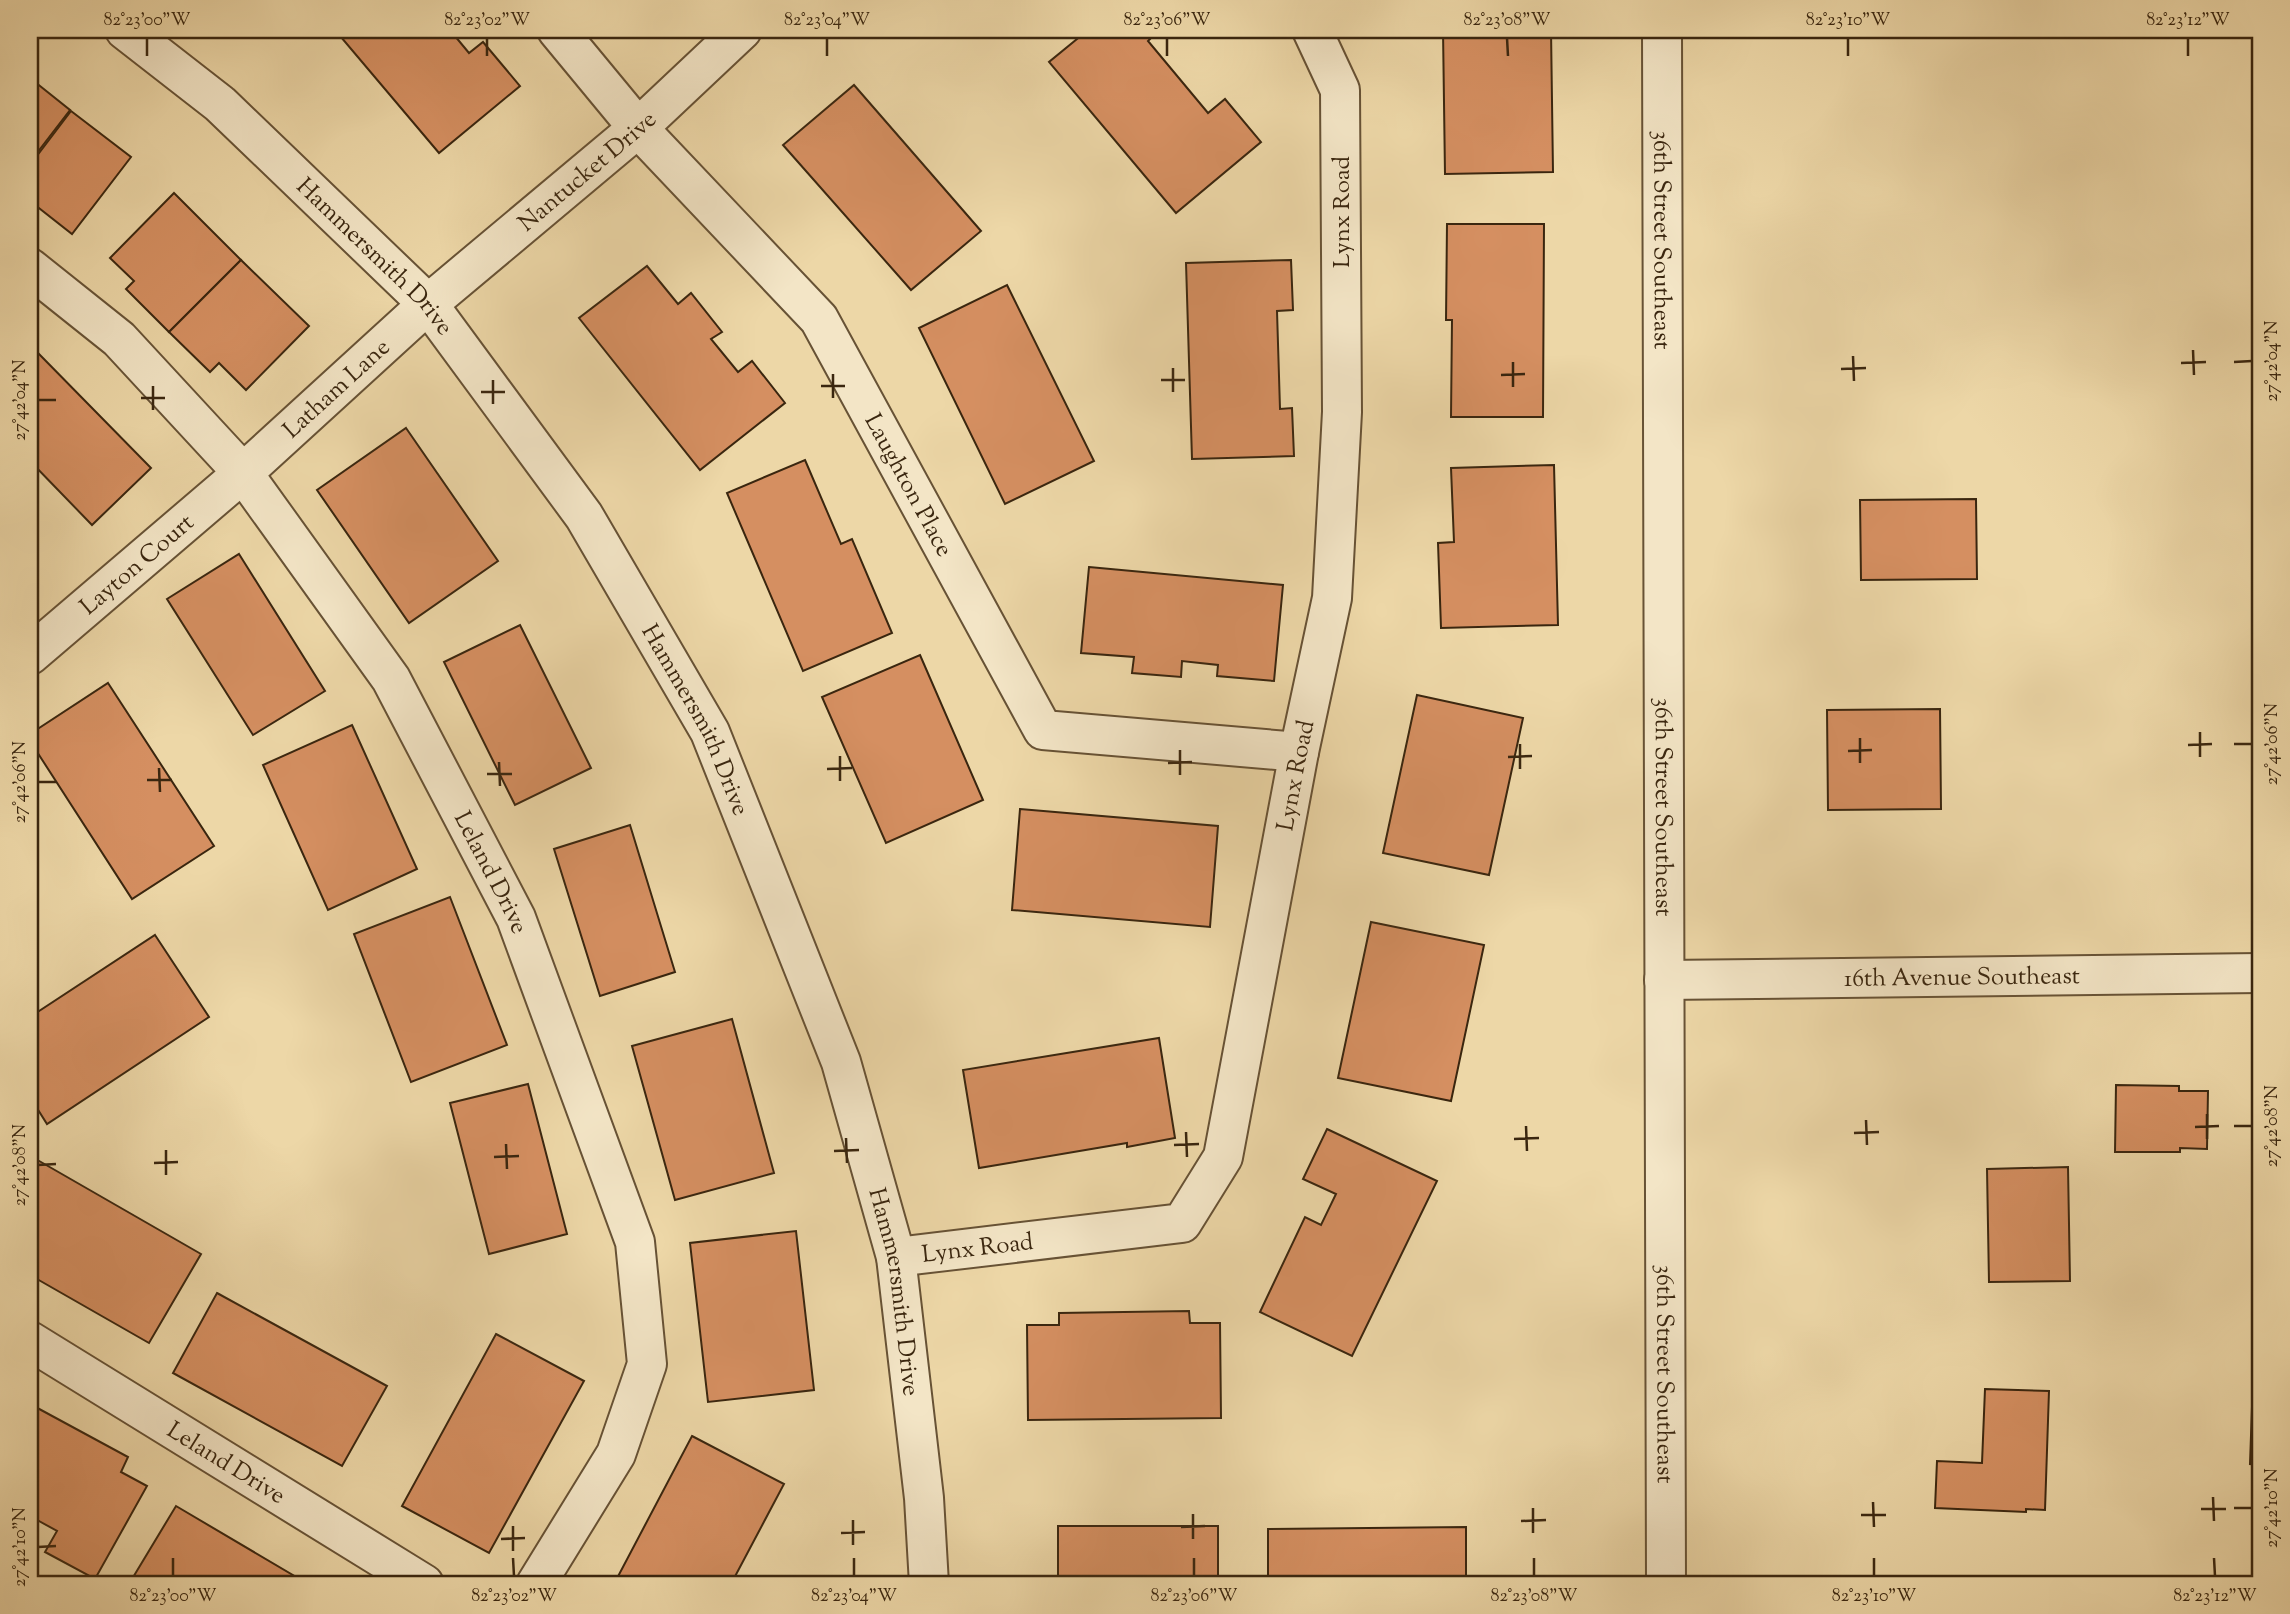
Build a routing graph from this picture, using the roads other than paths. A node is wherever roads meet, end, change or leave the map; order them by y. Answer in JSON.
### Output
{"nodes":[{"id":1,"x":125,"y":30,"type":"edge"},
{"id":2,"x":557,"y":30,"type":"edge"},
{"id":3,"x":742,"y":30,"type":"edge"},
{"id":4,"x":1312,"y":30,"type":"edge"},
{"id":5,"x":1662,"y":30,"type":"edge"},
{"id":6,"x":638,"y":128,"type":"junction"},
{"id":7,"x":30,"y":268,"type":"edge"},
{"id":8,"x":428,"y":304,"type":"junction"},
{"id":9,"x":243,"y":474,"type":"junction"},
{"id":10,"x":30,"y":654,"type":"edge"},
{"id":11,"x":1299,"y":752,"type":"junction"},
{"id":12,"x":2260,"y":973,"type":"edge"},
{"id":13,"x":1664,"y":980,"type":"junction"},
{"id":14,"x":896,"y":1257,"type":"junction"},
{"id":15,"x":30,"y":1340,"type":"edge"},
{"id":16,"x":424,"y":1584,"type":"edge"},
{"id":17,"x":536,"y":1584,"type":"edge"},
{"id":18,"x":929,"y":1584,"type":"edge"},
{"id":19,"x":1666,"y":1584,"type":"edge"}],
"edges":[{"from":1,"to":8,"type":"street","name":"Hammersmith Drive"},
{"from":2,"to":6,"type":"street","name":"Laughton Place"},
{"from":3,"to":6,"type":"street","name":"Nantucket Drive"},
{"from":4,"to":11,"type":"street","name":"Lynx Road"},
{"from":5,"to":13,"type":"street","name":"36th Street Southeast"},
{"from":6,"to":8,"type":"street","name":"Nantucket Drive"},
{"from":6,"to":11,"type":"street","name":"Laughton Place"},
{"from":7,"to":9,"type":"street","name":"Leland Drive"},
{"from":8,"to":9,"type":"street","name":"Latham Lane"},
{"from":8,"to":14,"type":"street","name":"Hammersmith Drive"},
{"from":9,"to":10,"type":"street","name":"Layton Court"},
{"from":9,"to":17,"type":"street","name":"Leland Drive"},
{"from":11,"to":14,"type":"street","name":"Lynx Road"},
{"from":12,"to":13,"type":"street","name":"16th Avenue Southeast"},
{"from":13,"to":19,"type":"street","name":"36th Street Southeast"},
{"from":14,"to":18,"type":"street","name":"Hammersmith Drive"},
{"from":15,"to":16,"type":"street","name":"Leland Drive"}]}
